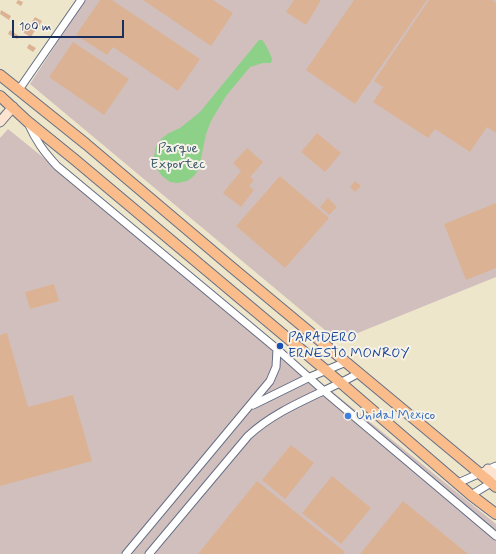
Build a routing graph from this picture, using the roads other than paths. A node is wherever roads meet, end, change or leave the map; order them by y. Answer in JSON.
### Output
{"nodes":[{"id":1,"x":81,"y":0,"type":"edge"},
{"id":2,"x":0,"y":75,"type":"edge"},
{"id":3,"x":18,"y":91,"type":"junction"},
{"id":4,"x":0,"y":96,"type":"edge"},
{"id":5,"x":13,"y":107,"type":"junction"},
{"id":6,"x":27,"y":121,"type":"junction"},
{"id":7,"x":0,"y":122,"type":"edge"},
{"id":8,"x":278,"y":349,"type":"junction"},
{"id":9,"x":346,"y":362,"type":"junction"},
{"id":10,"x":326,"y":370,"type":"junction"},
{"id":11,"x":359,"y":373,"type":"junction"},
{"id":12,"x":310,"y":377,"type":"junction"},
{"id":13,"x":341,"y":383,"type":"junction"},
{"id":14,"x":324,"y":391,"type":"junction"},
{"id":15,"x":251,"y":406,"type":"junction"},
{"id":16,"x":478,"y":474,"type":"junction"},
{"id":17,"x":494,"y":477,"type":"edge"},
{"id":18,"x":458,"y":483,"type":"junction"},
{"id":19,"x":471,"y":495,"type":"junction"},
{"id":20,"x":496,"y":514,"type":"edge"},
{"id":21,"x":496,"y":536,"type":"edge"},
{"id":22,"x":126,"y":554,"type":"edge"},
{"id":23,"x":149,"y":554,"type":"edge"}],
"edges":[{"from":1,"to":3,"type":"street"},
{"from":2,"to":3,"type":"main road"},
{"from":3,"to":9,"type":"main road"},
{"from":4,"to":5,"type":"main road"},
{"from":5,"to":6,"type":"main road"},
{"from":5,"to":7,"type":"main road"},
{"from":6,"to":8,"type":"street"},
{"from":6,"to":10,"type":"main road"},
{"from":8,"to":12,"type":"street"},
{"from":8,"to":15,"type":"street"},
{"from":9,"to":10,"type":"street"},
{"from":9,"to":11,"type":"main road"},
{"from":10,"to":12,"type":"street"},
{"from":10,"to":13,"type":"main road"},
{"from":11,"to":13,"type":"street"},
{"from":11,"to":16,"type":"main road"},
{"from":12,"to":14,"type":"street"},
{"from":12,"to":15,"type":"street"},
{"from":13,"to":14,"type":"street"},
{"from":13,"to":18,"type":"main road"},
{"from":14,"to":21,"type":"street"},
{"from":14,"to":23,"type":"street"},
{"from":15,"to":22,"type":"street"},
{"from":16,"to":17,"type":"main road"},
{"from":16,"to":18,"type":"street"},
{"from":17,"to":19,"type":"street"},
{"from":18,"to":19,"type":"main road"},
{"from":19,"to":20,"type":"main road"}]}
